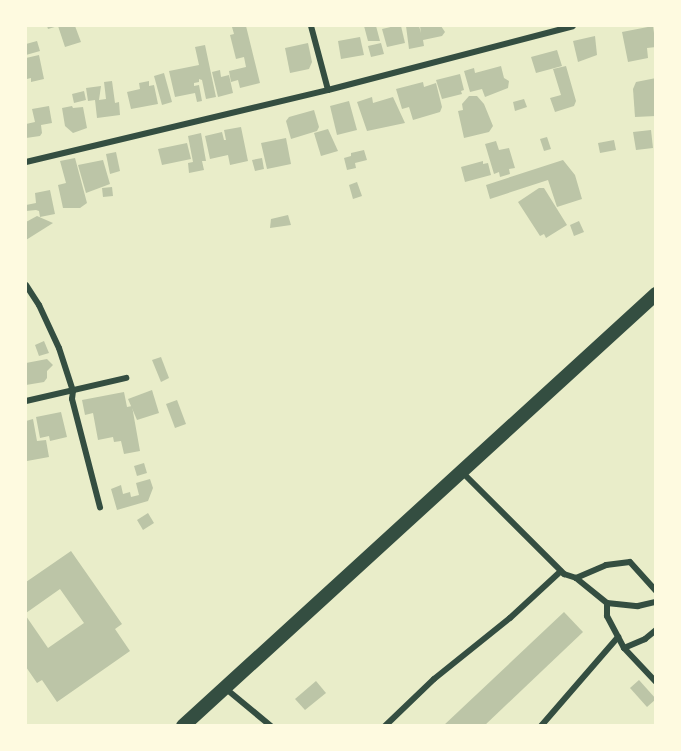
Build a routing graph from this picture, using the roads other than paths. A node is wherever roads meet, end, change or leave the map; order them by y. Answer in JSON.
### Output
{"nodes":[{"id":1,"x":311,"y":26,"type":"edge"},
{"id":2,"x":573,"y":26,"type":"edge"},
{"id":3,"x":328,"y":90,"type":"junction"},
{"id":4,"x":26,"y":162,"type":"edge"},
{"id":5,"x":26,"y":285,"type":"edge"},
{"id":6,"x":656,"y":294,"type":"edge"},
{"id":7,"x":126,"y":378,"type":"dead end"},
{"id":8,"x":73,"y":391,"type":"junction"},
{"id":9,"x":26,"y":401,"type":"edge"},
{"id":10,"x":461,"y":471,"type":"junction"},
{"id":11,"x":100,"y":507,"type":"dead end"},
{"id":12,"x":561,"y":571,"type":"junction"},
{"id":13,"x":576,"y":578,"type":"junction"},
{"id":14,"x":656,"y":591,"type":"edge"},
{"id":15,"x":656,"y":602,"type":"edge"},
{"id":16,"x":608,"y":603,"type":"junction"},
{"id":17,"x":656,"y":630,"type":"edge"},
{"id":18,"x":618,"y":637,"type":"junction"},
{"id":19,"x":624,"y":648,"type":"junction"},
{"id":20,"x":656,"y":682,"type":"edge"},
{"id":21,"x":225,"y":688,"type":"junction"},
{"id":22,"x":183,"y":726,"type":"edge"},
{"id":23,"x":271,"y":726,"type":"edge"},
{"id":24,"x":385,"y":726,"type":"edge"},
{"id":25,"x":541,"y":726,"type":"edge"}],
"edges":[{"from":1,"to":3,"type":"street"},
{"from":2,"to":3,"type":"street"},
{"from":3,"to":4,"type":"street"},
{"from":5,"to":8,"type":"street"},
{"from":6,"to":10,"type":"main road"},
{"from":7,"to":8,"type":"street"},
{"from":8,"to":9,"type":"street"},
{"from":8,"to":11,"type":"street"},
{"from":10,"to":12,"type":"street"},
{"from":10,"to":21,"type":"main road"},
{"from":12,"to":13,"type":"street"},
{"from":12,"to":24,"type":"street"},
{"from":13,"to":14,"type":"street"},
{"from":13,"to":16,"type":"street"},
{"from":15,"to":16,"type":"street"},
{"from":16,"to":18,"type":"street"},
{"from":17,"to":19,"type":"street"},
{"from":18,"to":19,"type":"street"},
{"from":18,"to":25,"type":"street"},
{"from":19,"to":20,"type":"street"},
{"from":21,"to":22,"type":"main road"},
{"from":21,"to":23,"type":"street"}]}
